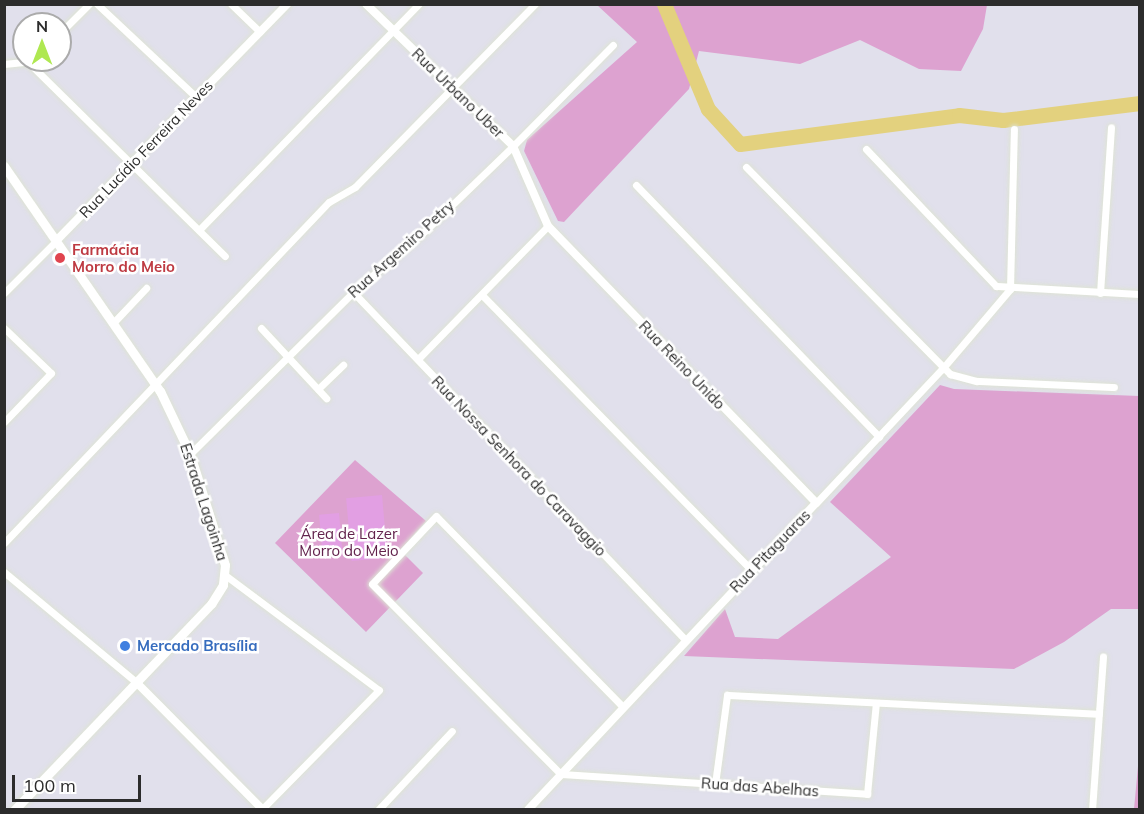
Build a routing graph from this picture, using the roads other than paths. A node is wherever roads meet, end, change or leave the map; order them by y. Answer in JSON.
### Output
{"nodes":[{"id":1,"x":89,"y":4,"type":"edge"},
{"id":2,"x":97,"y":4,"type":"edge"},
{"id":3,"x":231,"y":4,"type":"edge"},
{"id":4,"x":287,"y":4,"type":"edge"},
{"id":5,"x":366,"y":4,"type":"edge"},
{"id":6,"x":419,"y":4,"type":"edge"},
{"id":7,"x":535,"y":4,"type":"edge"},
{"id":8,"x":72,"y":21,"type":"edge"},
{"id":9,"x":393,"y":31,"type":"junction"},
{"id":10,"x":260,"y":32,"type":"junction"},
{"id":11,"x":613,"y":45,"type":"dead end"},
{"id":12,"x":41,"y":72,"type":"edge"},
{"id":13,"x":452,"y":88,"type":"junction"},
{"id":14,"x":196,"y":97,"type":"junction"},
{"id":15,"x":1111,"y":128,"type":"dead end"},
{"id":16,"x":1014,"y":129,"type":"dead end"},
{"id":17,"x":513,"y":146,"type":"junction"},
{"id":18,"x":866,"y":149,"type":"dead end"},
{"id":19,"x":131,"y":164,"type":"junction"},
{"id":20,"x":4,"y":166,"type":"edge"},
{"id":21,"x":746,"y":167,"type":"dead end"},
{"id":22,"x":636,"y":185,"type":"dead end"},
{"id":23,"x":548,"y":226,"type":"junction"},
{"id":24,"x":199,"y":230,"type":"junction"},
{"id":25,"x":57,"y":240,"type":"junction"},
{"id":26,"x":225,"y":256,"type":"dead end"},
{"id":27,"x":146,"y":288,"type":"dead end"},
{"id":28,"x":1010,"y":289,"type":"junction"},
{"id":29,"x":353,"y":292,"type":"junction"},
{"id":30,"x":4,"y":293,"type":"edge"},
{"id":31,"x":1100,"y":293,"type":"junction"},
{"id":32,"x":1140,"y":294,"type":"edge"},
{"id":33,"x":482,"y":295,"type":"junction"},
{"id":34,"x":114,"y":321,"type":"junction"},
{"id":35,"x":4,"y":328,"type":"edge"},
{"id":36,"x":261,"y":328,"type":"dead end"},
{"id":37,"x":288,"y":357,"type":"junction"},
{"id":38,"x":418,"y":359,"type":"junction"},
{"id":39,"x":343,"y":365,"type":"dead end"},
{"id":40,"x":942,"y":369,"type":"junction"},
{"id":41,"x":156,"y":384,"type":"junction"},
{"id":42,"x":1114,"y":387,"type":"dead end"},
{"id":43,"x":318,"y":389,"type":"junction"},
{"id":44,"x":326,"y":398,"type":"dead end"},
{"id":45,"x":4,"y":422,"type":"edge"},
{"id":46,"x":879,"y":437,"type":"junction"},
{"id":47,"x":190,"y":454,"type":"junction"},
{"id":48,"x":816,"y":503,"type":"junction"},
{"id":49,"x":4,"y":543,"type":"edge"},
{"id":50,"x":752,"y":570,"type":"junction"},
{"id":51,"x":4,"y":572,"type":"edge"},
{"id":52,"x":225,"y":575,"type":"junction"},
{"id":53,"x":685,"y":640,"type":"junction"},
{"id":54,"x":1103,"y":656,"type":"dead end"},
{"id":55,"x":136,"y":683,"type":"junction"},
{"id":56,"x":876,"y":703,"type":"junction"},
{"id":57,"x":623,"y":707,"type":"junction"},
{"id":58,"x":1099,"y":714,"type":"junction"},
{"id":59,"x":453,"y":731,"type":"dead end"},
{"id":60,"x":561,"y":774,"type":"junction"},
{"id":61,"x":715,"y":784,"type":"junction"},
{"id":62,"x":263,"y":809,"type":"edge"},
{"id":63,"x":14,"y":810,"type":"edge"},
{"id":64,"x":378,"y":810,"type":"edge"},
{"id":65,"x":528,"y":810,"type":"edge"},
{"id":66,"x":1092,"y":810,"type":"edge"}],
"edges":[{"from":1,"to":8,"type":"street"},
{"from":2,"to":14,"type":"street"},
{"from":3,"to":10,"type":"street"},
{"from":4,"to":10,"type":"street","name":"Rua Lucídio Ferreira Neves"},
{"from":5,"to":9,"type":"street","name":"Rua Urbano Uber"},
{"from":6,"to":9,"type":"street"},
{"from":7,"to":13,"type":"street"},
{"from":9,"to":13,"type":"street","name":"Rua Urbano Uber"},
{"from":9,"to":24,"type":"street"},
{"from":10,"to":14,"type":"street","name":"Rua Lucídio Ferreira Neves"},
{"from":11,"to":17,"type":"street","name":"Rua Argemiro Petry"},
{"from":12,"to":19,"type":"street"},
{"from":13,"to":17,"type":"street","name":"Rua Urbano Uber"},
{"from":13,"to":41,"type":"street"},
{"from":14,"to":19,"type":"street","name":"Rua Lucídio Ferreira Neves"},
{"from":15,"to":31,"type":"street"},
{"from":16,"to":28,"type":"street"},
{"from":17,"to":23,"type":"street","name":"Rua Urbano Uber"},
{"from":17,"to":29,"type":"street","name":"Rua Argemiro Petry"},
{"from":18,"to":28,"type":"street"},
{"from":19,"to":24,"type":"street"},
{"from":19,"to":25,"type":"street","name":"Rua Lucídio Ferreira Neves"},
{"from":20,"to":25,"type":"main road","name":"Estrada Lagoinha"},
{"from":21,"to":40,"type":"street"},
{"from":22,"to":46,"type":"street"},
{"from":23,"to":33,"type":"street"},
{"from":23,"to":48,"type":"street","name":"Rua Reino Unido"},
{"from":24,"to":26,"type":"street"},
{"from":25,"to":30,"type":"street","name":"Rua Lucídio Ferreira Neves"},
{"from":25,"to":34,"type":"main road","name":"Estrada Lagoinha"},
{"from":27,"to":34,"type":"street"},
{"from":28,"to":31,"type":"street"},
{"from":28,"to":40,"type":"street","name":"Rua Pitaguaras"},
{"from":29,"to":37,"type":"street","name":"Rua Argemiro Petry"},
{"from":29,"to":38,"type":"street","name":"Rua Nossa Senhora do Caravaggio"},
{"from":31,"to":32,"type":"street"},
{"from":33,"to":38,"type":"street"},
{"from":33,"to":50,"type":"street"},
{"from":34,"to":41,"type":"main road","name":"Estrada Lagoinha"},
{"from":35,"to":45,"type":"street"},
{"from":36,"to":37,"type":"street"},
{"from":37,"to":43,"type":"street"},
{"from":37,"to":47,"type":"street","name":"Rua Argemiro Petry"},
{"from":38,"to":53,"type":"street","name":"Rua Nossa Senhora do Caravaggio"},
{"from":39,"to":43,"type":"street"},
{"from":40,"to":42,"type":"street"},
{"from":40,"to":46,"type":"street","name":"Rua Pitaguaras"},
{"from":41,"to":47,"type":"main road","name":"Estrada Lagoinha"},
{"from":41,"to":49,"type":"street"},
{"from":43,"to":44,"type":"street"},
{"from":46,"to":48,"type":"street","name":"Rua Pitaguaras"},
{"from":47,"to":52,"type":"main road","name":"Estrada Lagoinha"},
{"from":48,"to":50,"type":"street","name":"Rua Pitaguaras"},
{"from":50,"to":53,"type":"street","name":"Rua Pitaguaras"},
{"from":51,"to":55,"type":"street"},
{"from":52,"to":55,"type":"main road","name":"Estrada Lagoinha"},
{"from":52,"to":62,"type":"street"},
{"from":53,"to":57,"type":"street","name":"Rua Pitaguaras"},
{"from":54,"to":58,"type":"street"},
{"from":55,"to":62,"type":"street"},
{"from":55,"to":63,"type":"main road","name":"Estrada Lagoinha"},
{"from":56,"to":58,"type":"street"},
{"from":56,"to":61,"type":"street"},
{"from":56,"to":61,"type":"street","name":"Rua das Abelhas"},
{"from":57,"to":60,"type":"street","name":"Rua Pitaguaras"},
{"from":57,"to":60,"type":"street"},
{"from":58,"to":66,"type":"street"},
{"from":59,"to":64,"type":"street"},
{"from":60,"to":61,"type":"street","name":"Rua das Abelhas"},
{"from":60,"to":65,"type":"street","name":"Rua Pitaguaras"}]}
